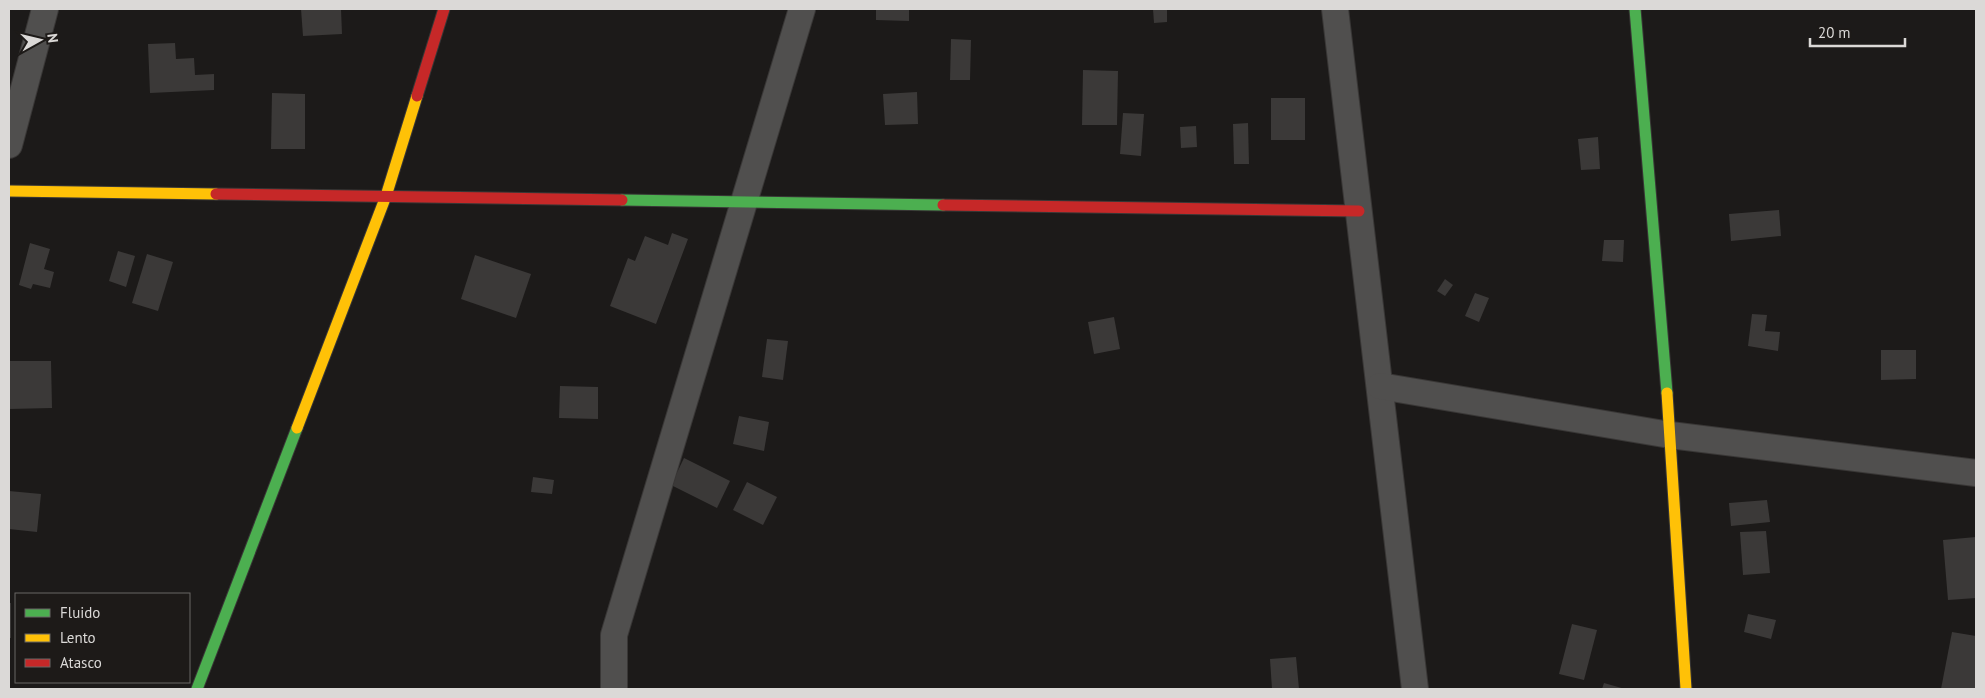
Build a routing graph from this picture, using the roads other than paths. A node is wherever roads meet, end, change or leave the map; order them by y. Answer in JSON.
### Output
{"nodes":[{"id":1,"x":45,"y":9,"type":"edge"},
{"id":2,"x":444,"y":9,"type":"edge"},
{"id":3,"x":802,"y":9,"type":"edge"},
{"id":4,"x":1335,"y":9,"type":"edge"},
{"id":5,"x":1635,"y":9,"type":"edge"},
{"id":6,"x":9,"y":145,"type":"edge"},
{"id":7,"x":9,"y":191,"type":"edge"},
{"id":8,"x":386,"y":196,"type":"junction"},
{"id":9,"x":744,"y":202,"type":"junction"},
{"id":10,"x":1359,"y":211,"type":"junction"},
{"id":11,"x":1380,"y":386,"type":"junction"},
{"id":12,"x":1670,"y":435,"type":"junction"},
{"id":13,"x":1976,"y":474,"type":"edge"},
{"id":14,"x":197,"y":689,"type":"edge"},
{"id":15,"x":614,"y":689,"type":"edge"},
{"id":16,"x":1415,"y":689,"type":"edge"},
{"id":17,"x":1686,"y":689,"type":"edge"}],
"edges":[{"from":1,"to":6,"type":"street"},
{"from":2,"to":8,"type":"street"},
{"from":3,"to":9,"type":"street"},
{"from":4,"to":10,"type":"street"},
{"from":5,"to":12,"type":"street"},
{"from":7,"to":8,"type":"street"},
{"from":8,"to":9,"type":"street"},
{"from":8,"to":14,"type":"street"},
{"from":9,"to":10,"type":"street"},
{"from":9,"to":15,"type":"street"},
{"from":10,"to":11,"type":"street"},
{"from":11,"to":12,"type":"street"},
{"from":11,"to":16,"type":"street"},
{"from":12,"to":13,"type":"street"},
{"from":12,"to":17,"type":"street"}]}
